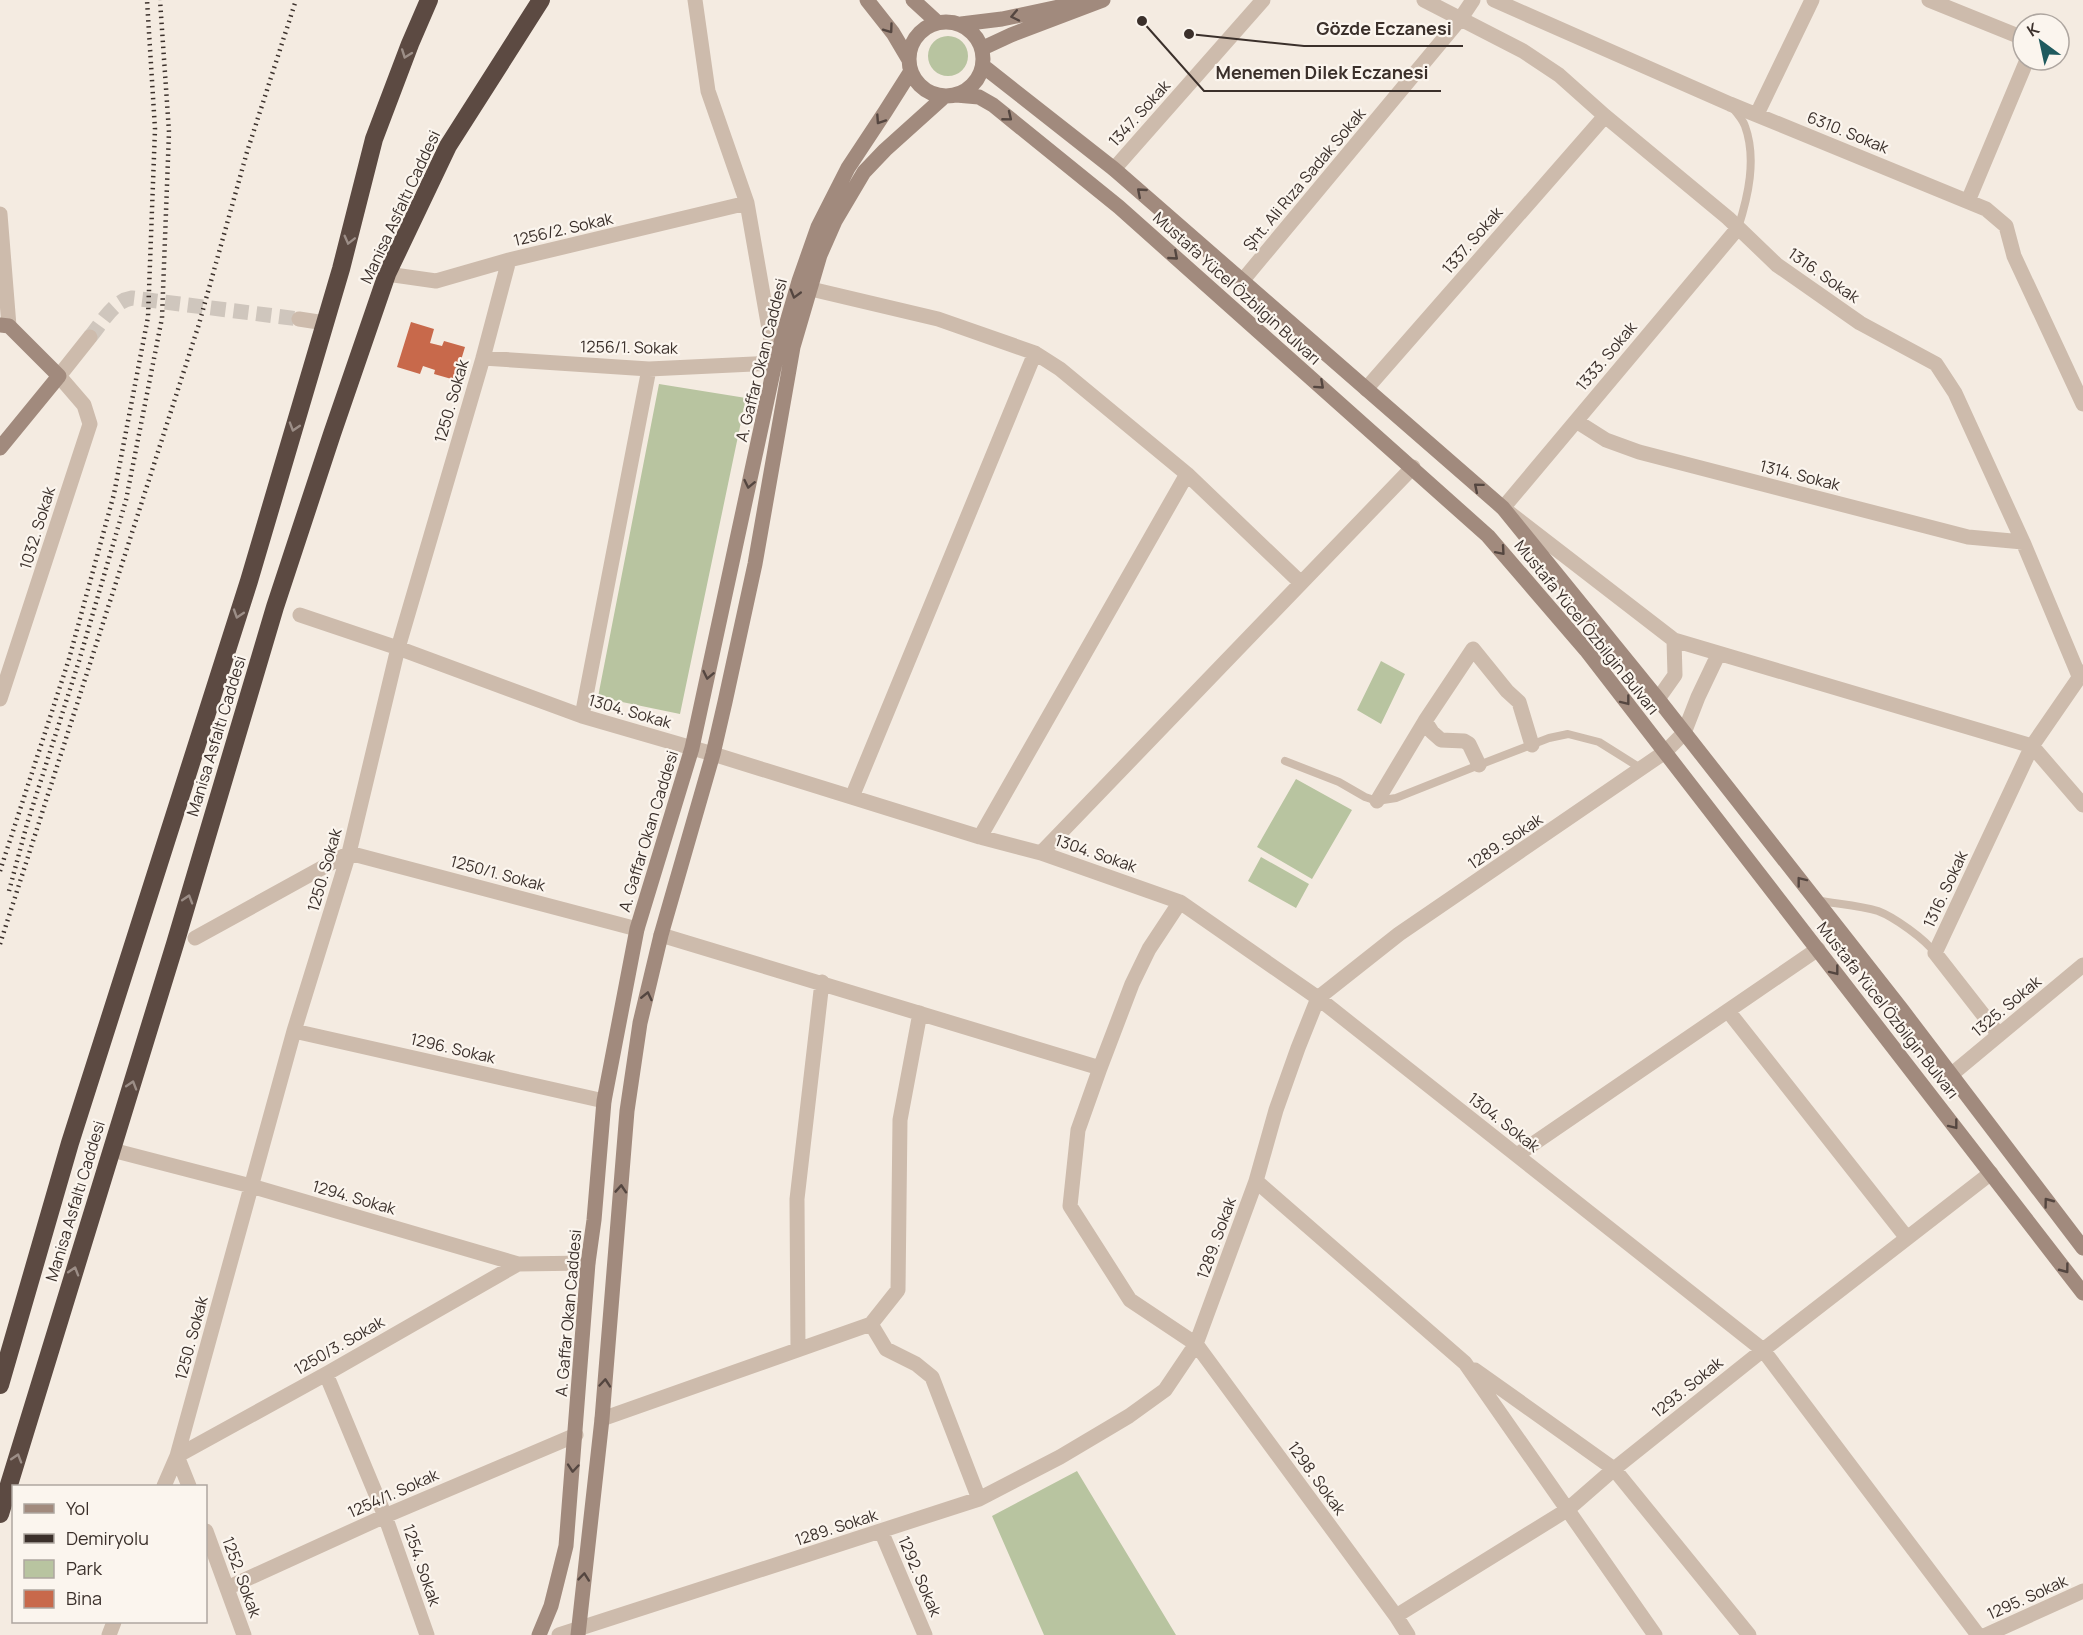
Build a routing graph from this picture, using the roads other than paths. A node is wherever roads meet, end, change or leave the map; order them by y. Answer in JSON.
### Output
{"nodes":[{"id":1,"x":429,"y":0,"type":"edge"},
{"id":2,"x":541,"y":0,"type":"edge"},
{"id":3,"x":695,"y":0,"type":"edge"},
{"id":4,"x":867,"y":0,"type":"edge"},
{"id":5,"x":913,"y":0,"type":"edge"},
{"id":6,"x":1092,"y":0,"type":"edge"},
{"id":7,"x":1103,"y":0,"type":"edge"},
{"id":8,"x":1263,"y":0,"type":"edge"},
{"id":9,"x":1424,"y":0,"type":"edge"},
{"id":10,"x":1473,"y":0,"type":"edge"},
{"id":11,"x":1494,"y":0,"type":"edge"},
{"id":12,"x":1812,"y":0,"type":"edge"},
{"id":13,"x":1929,"y":0,"type":"edge"},
{"id":14,"x":1461,"y":18,"type":"junction"},
{"id":15,"x":937,"y":22,"type":"junction"},
{"id":16,"x":961,"y":24,"type":"junction"},
{"id":17,"x":2011,"y":33,"type":"edge"},
{"id":18,"x":983,"y":48,"type":"junction"},
{"id":19,"x":910,"y":65,"type":"junction"},
{"id":20,"x":983,"y":66,"type":"junction"},
{"id":21,"x":2022,"y":72,"type":"edge"},
{"id":22,"x":950,"y":96,"type":"junction"},
{"id":23,"x":1730,"y":104,"type":"junction"},
{"id":24,"x":1757,"y":114,"type":"junction"},
{"id":25,"x":1605,"y":116,"type":"junction"},
{"id":26,"x":1114,"y":169,"type":"junction"},
{"id":27,"x":1968,"y":201,"type":"junction"},
{"id":28,"x":747,"y":203,"type":"junction"},
{"id":29,"x":0,"y":214,"type":"edge"},
{"id":30,"x":1738,"y":228,"type":"junction"},
{"id":31,"x":509,"y":260,"type":"junction"},
{"id":32,"x":387,"y":274,"type":"junction"},
{"id":33,"x":1243,"y":280,"type":"junction"},
{"id":34,"x":810,"y":290,"type":"junction"},
{"id":35,"x":300,"y":320,"type":"tunnel mouth"},
{"id":36,"x":325,"y":323,"type":"junction"},
{"id":37,"x":4,"y":325,"type":"edge"},
{"id":38,"x":90,"y":337,"type":"tunnel mouth"},
{"id":39,"x":1035,"y":353,"type":"junction"},
{"id":40,"x":483,"y":358,"type":"junction"},
{"id":41,"x":775,"y":363,"type":"junction"},
{"id":42,"x":649,"y":369,"type":"junction"},
{"id":43,"x":59,"y":376,"type":"junction"},
{"id":44,"x":1366,"y":389,"type":"junction"},
{"id":45,"x":2082,"y":394,"type":"edge"},
{"id":46,"x":1576,"y":421,"type":"junction"},
{"id":47,"x":0,"y":448,"type":"edge"},
{"id":48,"x":1413,"y":467,"type":"junction"},
{"id":49,"x":1186,"y":474,"type":"junction"},
{"id":50,"x":1503,"y":508,"type":"junction"},
{"id":51,"x":2023,"y":542,"type":"junction"},
{"id":52,"x":1300,"y":583,"type":"junction"},
{"id":53,"x":300,"y":615,"type":"dead end"},
{"id":54,"x":1674,"y":640,"type":"junction"},
{"id":55,"x":398,"y":648,"type":"junction"},
{"id":56,"x":1718,"y":655,"type":"junction"},
{"id":57,"x":2081,"y":674,"type":"edge"},
{"id":58,"x":0,"y":699,"type":"edge"},
{"id":59,"x":1658,"y":699,"type":"junction"},
{"id":60,"x":582,"y":716,"type":"junction"},
{"id":61,"x":1425,"y":721,"type":"junction"},
{"id":62,"x":1684,"y":733,"type":"junction"},
{"id":63,"x":1532,"y":745,"type":"junction"},
{"id":64,"x":2032,"y":746,"type":"junction"},
{"id":65,"x":693,"y":748,"type":"junction"},
{"id":66,"x":1665,"y":752,"type":"junction"},
{"id":67,"x":713,"y":754,"type":"junction"},
{"id":68,"x":1285,"y":760,"type":"dead end"},
{"id":69,"x":1479,"y":765,"type":"junction"},
{"id":70,"x":1642,"y":770,"type":"junction"},
{"id":71,"x":852,"y":797,"type":"junction"},
{"id":72,"x":1377,"y":801,"type":"junction"},
{"id":73,"x":2083,"y":805,"type":"edge"},
{"id":74,"x":980,"y":837,"type":"junction"},
{"id":75,"x":350,"y":853,"type":"junction"},
{"id":76,"x":1041,"y":853,"type":"junction"},
{"id":77,"x":1816,"y":900,"type":"junction"},
{"id":78,"x":1180,"y":902,"type":"junction"},
{"id":79,"x":637,"y":929,"type":"junction"},
{"id":80,"x":661,"y":935,"type":"junction"},
{"id":81,"x":195,"y":938,"type":"dead end"},
{"id":82,"x":1818,"y":949,"type":"junction"},
{"id":83,"x":1935,"y":953,"type":"junction"},
{"id":84,"x":2083,"y":965,"type":"edge"},
{"id":85,"x":822,"y":982,"type":"junction"},
{"id":86,"x":1318,"y":998,"type":"junction"},
{"id":87,"x":1728,"y":1011,"type":"junction"},
{"id":88,"x":920,"y":1013,"type":"junction"},
{"id":89,"x":294,"y":1031,"type":"junction"},
{"id":90,"x":1999,"y":1035,"type":"junction"},
{"id":91,"x":1100,"y":1068,"type":"junction"},
{"id":92,"x":1952,"y":1074,"type":"junction"},
{"id":93,"x":604,"y":1101,"type":"junction"},
{"id":94,"x":112,"y":1150,"type":"junction"},
{"id":95,"x":1517,"y":1155,"type":"junction"},
{"id":96,"x":1991,"y":1173,"type":"junction"},
{"id":97,"x":1256,"y":1181,"type":"junction"},
{"id":98,"x":251,"y":1186,"type":"junction"},
{"id":99,"x":1907,"y":1238,"type":"junction"},
{"id":100,"x":2083,"y":1248,"type":"edge"},
{"id":101,"x":588,"y":1263,"type":"junction"},
{"id":102,"x":518,"y":1264,"type":"junction"},
{"id":103,"x":2083,"y":1293,"type":"edge"},
{"id":104,"x":872,"y":1324,"type":"junction"},
{"id":105,"x":1196,"y":1344,"type":"junction"},
{"id":106,"x":798,"y":1349,"type":"junction"},
{"id":107,"x":1763,"y":1350,"type":"junction"},
{"id":108,"x":1465,"y":1363,"type":"junction"},
{"id":109,"x":326,"y":1374,"type":"junction"},
{"id":110,"x":0,"y":1385,"type":"edge"},
{"id":111,"x":602,"y":1419,"type":"junction"},
{"id":112,"x":576,"y":1435,"type":"junction"},
{"id":113,"x":177,"y":1456,"type":"junction"},
{"id":114,"x":1614,"y":1469,"type":"junction"},
{"id":115,"x":13,"y":1485,"type":"edge"},
{"id":116,"x":164,"y":1485,"type":"edge"},
{"id":117,"x":189,"y":1485,"type":"edge"},
{"id":118,"x":10,"y":1495,"type":"edge"},
{"id":119,"x":979,"y":1499,"type":"junction"},
{"id":120,"x":1567,"y":1510,"type":"junction"},
{"id":121,"x":0,"y":1514,"type":"edge"},
{"id":122,"x":385,"y":1516,"type":"junction"},
{"id":123,"x":881,"y":1532,"type":"junction"},
{"id":124,"x":207,"y":1534,"type":"edge"},
{"id":125,"x":227,"y":1588,"type":"junction"},
{"id":126,"x":2083,"y":1591,"type":"edge"},
{"id":127,"x":1396,"y":1616,"type":"junction"},
{"id":128,"x":578,"y":1632,"type":"edge"},
{"id":129,"x":244,"y":1635,"type":"edge"},
{"id":130,"x":427,"y":1635,"type":"edge"},
{"id":131,"x":539,"y":1635,"type":"edge"},
{"id":132,"x":559,"y":1635,"type":"edge"},
{"id":133,"x":926,"y":1635,"type":"edge"},
{"id":134,"x":1407,"y":1635,"type":"edge"},
{"id":135,"x":1655,"y":1635,"type":"edge"},
{"id":136,"x":1749,"y":1635,"type":"edge"},
{"id":137,"x":1978,"y":1635,"type":"edge"},
{"id":138,"x":1986,"y":1635,"type":"edge"}],
"edges":[{"from":1,"to":36,"type":"highway","name":"Manisa Asfaltı Caddesi","one_way":true},
{"from":2,"to":32,"type":"highway","name":"Manisa Asfaltı Caddesi"},
{"from":3,"to":28,"type":"street"},
{"from":4,"to":19,"type":"street","one_way":true},
{"from":5,"to":15,"type":"street"},
{"from":6,"to":16,"type":"street","one_way":true},
{"from":7,"to":18,"type":"street"},
{"from":8,"to":26,"type":"street","name":"1347. Sokak"},
{"from":9,"to":14,"type":"street","name":"1316. Sokak"},
{"from":10,"to":14,"type":"street"},
{"from":11,"to":23,"type":"street","name":"6310. Sokak"},
{"from":12,"to":24,"type":"street"},
{"from":13,"to":17,"type":"street"},
{"from":14,"to":25,"type":"street","name":"1316. Sokak"},
{"from":14,"to":33,"type":"street","name":"Şht. Ali Rıza Sadak Sokak"},
{"from":15,"to":16,"type":"street"},
{"from":15,"to":19,"type":"street"},
{"from":16,"to":18,"type":"street"},
{"from":18,"to":20,"type":"street"},
{"from":19,"to":22,"type":"street"},
{"from":19,"to":41,"type":"street","name":"A. Gaffar Okan Caddesi","one_way":true},
{"from":20,"to":22,"type":"street"},
{"from":20,"to":26,"type":"street","name":"Mustafa Yücel Özbilgin Bulvarı"},
{"from":21,"to":27,"type":"street"},
{"from":22,"to":34,"type":"street","name":"A. Gaffar Okan Caddesi"},
{"from":22,"to":48,"type":"street","name":"Mustafa Yücel Özbilgin Bulvarı","one_way":true},
{"from":23,"to":24,"type":"street","name":"6310. Sokak"},
{"from":23,"to":30,"type":"lane"},
{"from":24,"to":27,"type":"street","name":"6310. Sokak"},
{"from":25,"to":30,"type":"street","name":"1316. Sokak"},
{"from":25,"to":44,"type":"street","name":"1337. Sokak"},
{"from":33,"to":26,"type":"street","name":"Mustafa Yücel Özbilgin Bulvarı","one_way":true},
{"from":27,"to":45,"type":"street","name":"6310. Sokak"},
{"from":28,"to":31,"type":"street","name":"1256/2. Sokak"},
{"from":28,"to":41,"type":"street"},
{"from":29,"to":37,"type":"street"},
{"from":30,"to":46,"type":"street","name":"1333. Sokak"},
{"from":30,"to":51,"type":"street","name":"1316. Sokak"},
{"from":31,"to":32,"type":"street","name":"1256/2. Sokak"},
{"from":31,"to":40,"type":"street","name":"1250. Sokak"},
{"from":94,"to":32,"type":"highway","name":"Manisa Asfaltı Caddesi","one_way":true},
{"from":33,"to":44,"type":"street","name":"Mustafa Yücel Özbilgin Bulvarı"},
{"from":34,"to":39,"type":"street"},
{"from":34,"to":67,"type":"street","name":"A. Gaffar Okan Caddesi"},
{"from":35,"to":36,"type":"street"},
{"from":36,"to":110,"type":"highway","name":"Manisa Asfaltı Caddesi","one_way":true},
{"from":37,"to":43,"type":"street"},
{"from":38,"to":43,"type":"street"},
{"from":39,"to":49,"type":"street"},
{"from":39,"to":71,"type":"street"},
{"from":40,"to":42,"type":"street","name":"1256/1. Sokak"},
{"from":40,"to":55,"type":"street","name":"1250. Sokak"},
{"from":41,"to":42,"type":"street","name":"1256/1. Sokak"},
{"from":41,"to":65,"type":"street","name":"A. Gaffar Okan Caddesi","one_way":true},
{"from":42,"to":60,"type":"street"},
{"from":43,"to":47,"type":"street"},
{"from":43,"to":58,"type":"street","name":"1032. Sokak"},
{"from":50,"to":44,"type":"street","name":"Mustafa Yücel Özbilgin Bulvarı","one_way":true},
{"from":46,"to":50,"type":"street","name":"1333. Sokak"},
{"from":46,"to":51,"type":"street","name":"1314. Sokak"},
{"from":48,"to":52,"type":"street"},
{"from":48,"to":66,"type":"street","name":"Mustafa Yücel Özbilgin Bulvarı","one_way":true},
{"from":49,"to":52,"type":"street"},
{"from":49,"to":74,"type":"street"},
{"from":50,"to":54,"type":"street"},
{"from":50,"to":59,"type":"street","name":"Mustafa Yücel Özbilgin Bulvarı"},
{"from":51,"to":57,"type":"street","name":"1316. Sokak"},
{"from":52,"to":76,"type":"street"},
{"from":53,"to":55,"type":"street","name":"1304. Sokak"},
{"from":54,"to":56,"type":"street"},
{"from":54,"to":59,"type":"street"},
{"from":55,"to":60,"type":"street","name":"1304. Sokak"},
{"from":55,"to":75,"type":"street","name":"1250. Sokak"},
{"from":56,"to":62,"type":"street","name":"1289. Sokak"},
{"from":56,"to":64,"type":"street"},
{"from":57,"to":64,"type":"street","name":"1316. Sokak"},
{"from":59,"to":62,"type":"street","name":"Mustafa Yücel Özbilgin Bulvarı"},
{"from":60,"to":65,"type":"street","name":"1304. Sokak"},
{"from":61,"to":63,"type":"street"},
{"from":61,"to":69,"type":"street"},
{"from":61,"to":72,"type":"street"},
{"from":62,"to":66,"type":"street","name":"1289. Sokak"},
{"from":77,"to":62,"type":"street","name":"Mustafa Yücel Özbilgin Bulvarı","one_way":true},
{"from":63,"to":69,"type":"lane"},
{"from":63,"to":70,"type":"lane"},
{"from":64,"to":73,"type":"street"},
{"from":64,"to":83,"type":"street","name":"1316. Sokak"},
{"from":65,"to":67,"type":"street","name":"1304. Sokak"},
{"from":65,"to":79,"type":"street","name":"A. Gaffar Okan Caddesi"},
{"from":66,"to":70,"type":"street","name":"1289. Sokak"},
{"from":66,"to":82,"type":"street","name":"Mustafa Yücel Özbilgin Bulvarı"},
{"from":67,"to":71,"type":"street","name":"1304. Sokak"},
{"from":67,"to":80,"type":"street","name":"A. Gaffar Okan Caddesi"},
{"from":68,"to":72,"type":"lane"},
{"from":69,"to":72,"type":"lane"},
{"from":70,"to":86,"type":"street","name":"1289. Sokak"},
{"from":71,"to":74,"type":"street","name":"1304. Sokak"},
{"from":74,"to":76,"type":"street","name":"1304. Sokak"},
{"from":75,"to":79,"type":"street","name":"1250/1. Sokak"},
{"from":75,"to":81,"type":"street"},
{"from":75,"to":89,"type":"street","name":"1250. Sokak"},
{"from":76,"to":78,"type":"street","name":"1304. Sokak"},
{"from":77,"to":83,"type":"lane"},
{"from":77,"to":92,"type":"street","name":"Mustafa Yücel Özbilgin Bulvarı"},
{"from":78,"to":86,"type":"street","name":"1304. Sokak"},
{"from":78,"to":91,"type":"street","name":"1298. Sokak"},
{"from":79,"to":93,"type":"street","name":"A. Gaffar Okan Caddesi"},
{"from":80,"to":85,"type":"street"},
{"from":111,"to":80,"type":"street","name":"A. Gaffar Okan Caddesi","one_way":true},
{"from":82,"to":87,"type":"street"},
{"from":82,"to":96,"type":"street","name":"Mustafa Yücel Özbilgin Bulvarı","one_way":true},
{"from":83,"to":90,"type":"street","name":"1316. Sokak"},
{"from":84,"to":90,"type":"street","name":"1325. Sokak"},
{"from":85,"to":88,"type":"street"},
{"from":85,"to":106,"type":"street"},
{"from":86,"to":95,"type":"street","name":"1304. Sokak"},
{"from":86,"to":97,"type":"street","name":"1289. Sokak"},
{"from":87,"to":95,"type":"street"},
{"from":87,"to":99,"type":"street"},
{"from":88,"to":91,"type":"street"},
{"from":88,"to":104,"type":"street"},
{"from":89,"to":93,"type":"street","name":"1296. Sokak"},
{"from":89,"to":98,"type":"street","name":"1250. Sokak"},
{"from":90,"to":92,"type":"street","name":"1325. Sokak"},
{"from":91,"to":105,"type":"street","name":"1298. Sokak"},
{"from":100,"to":92,"type":"street","name":"Mustafa Yücel Özbilgin Bulvarı","one_way":true},
{"from":93,"to":101,"type":"street","name":"A. Gaffar Okan Caddesi"},
{"from":94,"to":98,"type":"street","name":"1294. Sokak"},
{"from":115,"to":94,"type":"highway","name":"Manisa Asfaltı Caddesi","one_way":true},
{"from":95,"to":107,"type":"street","name":"1304. Sokak"},
{"from":96,"to":99,"type":"street","name":"1293. Sokak"},
{"from":96,"to":103,"type":"street","name":"Mustafa Yücel Özbilgin Bulvarı","one_way":true},
{"from":97,"to":105,"type":"street","name":"1289. Sokak"},
{"from":97,"to":108,"type":"street"},
{"from":98,"to":102,"type":"street","name":"1294. Sokak"},
{"from":98,"to":113,"type":"street","name":"1250. Sokak"},
{"from":99,"to":107,"type":"street","name":"1293. Sokak"},
{"from":101,"to":102,"type":"street","name":"1294. Sokak"},
{"from":101,"to":112,"type":"street","name":"A. Gaffar Okan Caddesi"},
{"from":102,"to":109,"type":"street","name":"1250/3. Sokak"},
{"from":104,"to":106,"type":"street"},
{"from":104,"to":119,"type":"street"},
{"from":105,"to":119,"type":"street","name":"1289. Sokak"},
{"from":105,"to":127,"type":"street","name":"1298. Sokak"},
{"from":106,"to":111,"type":"street"},
{"from":107,"to":114,"type":"street","name":"1293. Sokak"},
{"from":107,"to":137,"type":"street","name":"1304. Sokak"},
{"from":108,"to":114,"type":"street"},
{"from":108,"to":120,"type":"street"},
{"from":109,"to":113,"type":"street","name":"1250/3. Sokak"},
{"from":109,"to":122,"type":"street","name":"1254. Sokak"},
{"from":128,"to":111,"type":"street","name":"A. Gaffar Okan Caddesi","one_way":true},
{"from":112,"to":122,"type":"street","name":"1254/1. Sokak"},
{"from":112,"to":131,"type":"street","name":"A. Gaffar Okan Caddesi","one_way":true},
{"from":113,"to":116,"type":"street","name":"1250. Sokak"},
{"from":113,"to":117,"type":"street"},
{"from":114,"to":120,"type":"street","name":"1293. Sokak"},
{"from":114,"to":136,"type":"street"},
{"from":118,"to":121,"type":"highway","name":"Manisa Asfaltı Caddesi"},
{"from":119,"to":123,"type":"street","name":"1289. Sokak"},
{"from":120,"to":127,"type":"street","name":"1293. Sokak"},
{"from":120,"to":135,"type":"street"},
{"from":122,"to":125,"type":"street","name":"1254/1. Sokak"},
{"from":122,"to":130,"type":"street","name":"1254. Sokak"},
{"from":123,"to":128,"type":"street","name":"1289. Sokak"},
{"from":123,"to":133,"type":"street","name":"1292. Sokak"},
{"from":124,"to":125,"type":"street","name":"1252. Sokak"},
{"from":125,"to":129,"type":"street","name":"1252. Sokak"},
{"from":126,"to":138,"type":"street","name":"1295. Sokak"},
{"from":127,"to":134,"type":"street","name":"1298. Sokak"},
{"from":128,"to":132,"type":"street","name":"1289. Sokak"}]}
